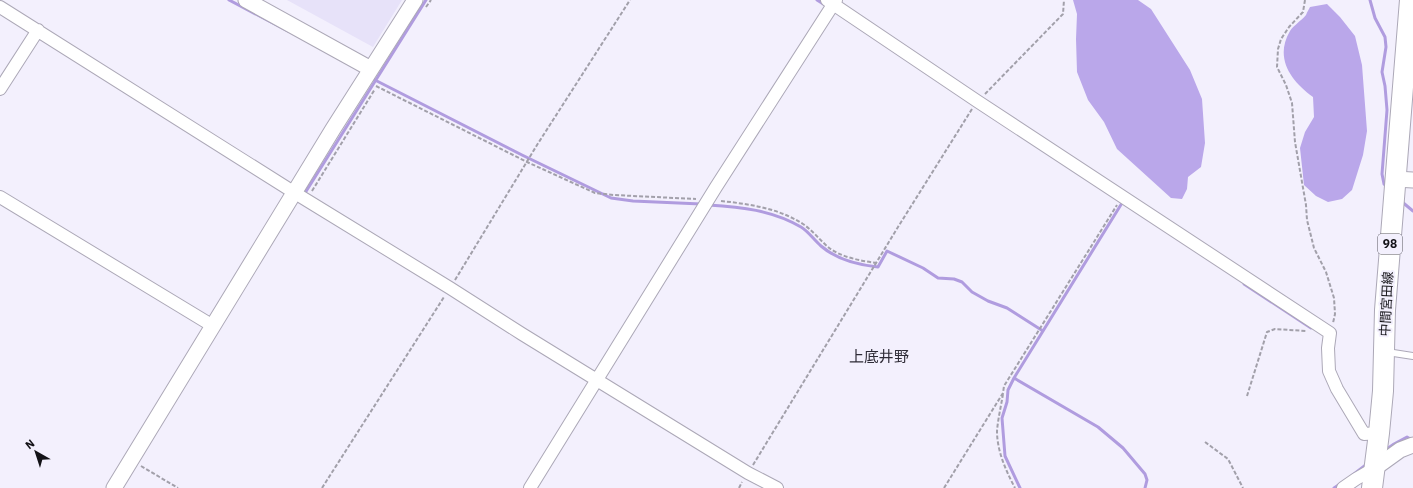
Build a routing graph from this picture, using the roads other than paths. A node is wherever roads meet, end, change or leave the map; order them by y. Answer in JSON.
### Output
{"nodes":[{"id":1,"x":246,"y":0,"type":"edge"},
{"id":2,"x":415,"y":0,"type":"edge"},
{"id":3,"x":1410,"y":0,"type":"edge"},
{"id":4,"x":832,"y":1,"type":"edge"},
{"id":5,"x":0,"y":7,"type":"edge"},
{"id":6,"x":38,"y":30,"type":"junction"},
{"id":7,"x":371,"y":69,"type":"junction"},
{"id":8,"x":0,"y":89,"type":"edge"},
{"id":9,"x":1404,"y":180,"type":"edge"},
{"id":10,"x":300,"y":196,"type":"junction"},
{"id":11,"x":0,"y":197,"type":"edge"},
{"id":12,"x":212,"y":326,"type":"junction"},
{"id":13,"x":1384,"y":352,"type":"junction"},
{"id":14,"x":1413,"y":356,"type":"edge"},
{"id":15,"x":597,"y":380,"type":"junction"},
{"id":16,"x":1379,"y":433,"type":"junction"},
{"id":17,"x":1413,"y":445,"type":"edge"},
{"id":18,"x":1375,"y":468,"type":"junction"},
{"id":19,"x":114,"y":488,"type":"edge"},
{"id":20,"x":530,"y":488,"type":"edge"},
{"id":21,"x":777,"y":488,"type":"edge"},
{"id":22,"x":1343,"y":488,"type":"edge"},
{"id":23,"x":1372,"y":488,"type":"edge"}],
"edges":[{"from":1,"to":7,"type":"street"},
{"from":2,"to":7,"type":"street"},
{"from":3,"to":9,"type":"main road","name":"中間宮田線","number":"98"},
{"from":4,"to":15,"type":"street"},
{"from":4,"to":16,"type":"street"},
{"from":5,"to":6,"type":"street"},
{"from":6,"to":8,"type":"street"},
{"from":6,"to":10,"type":"street"},
{"from":7,"to":10,"type":"street"},
{"from":9,"to":13,"type":"main road","name":"中間宮田線","number":"98"},
{"from":10,"to":12,"type":"street"},
{"from":10,"to":15,"type":"street"},
{"from":11,"to":12,"type":"street"},
{"from":12,"to":19,"type":"street"},
{"from":13,"to":14,"type":"lane"},
{"from":13,"to":16,"type":"main road","name":"中間宮田線","number":"98"},
{"from":15,"to":20,"type":"street"},
{"from":15,"to":21,"type":"street"},
{"from":16,"to":18,"type":"main road","name":"中間宮田線","number":"98"},
{"from":17,"to":18,"type":"street"},
{"from":18,"to":22,"type":"street"},
{"from":18,"to":23,"type":"main road","name":"中間宮田線","number":"98"}]}
